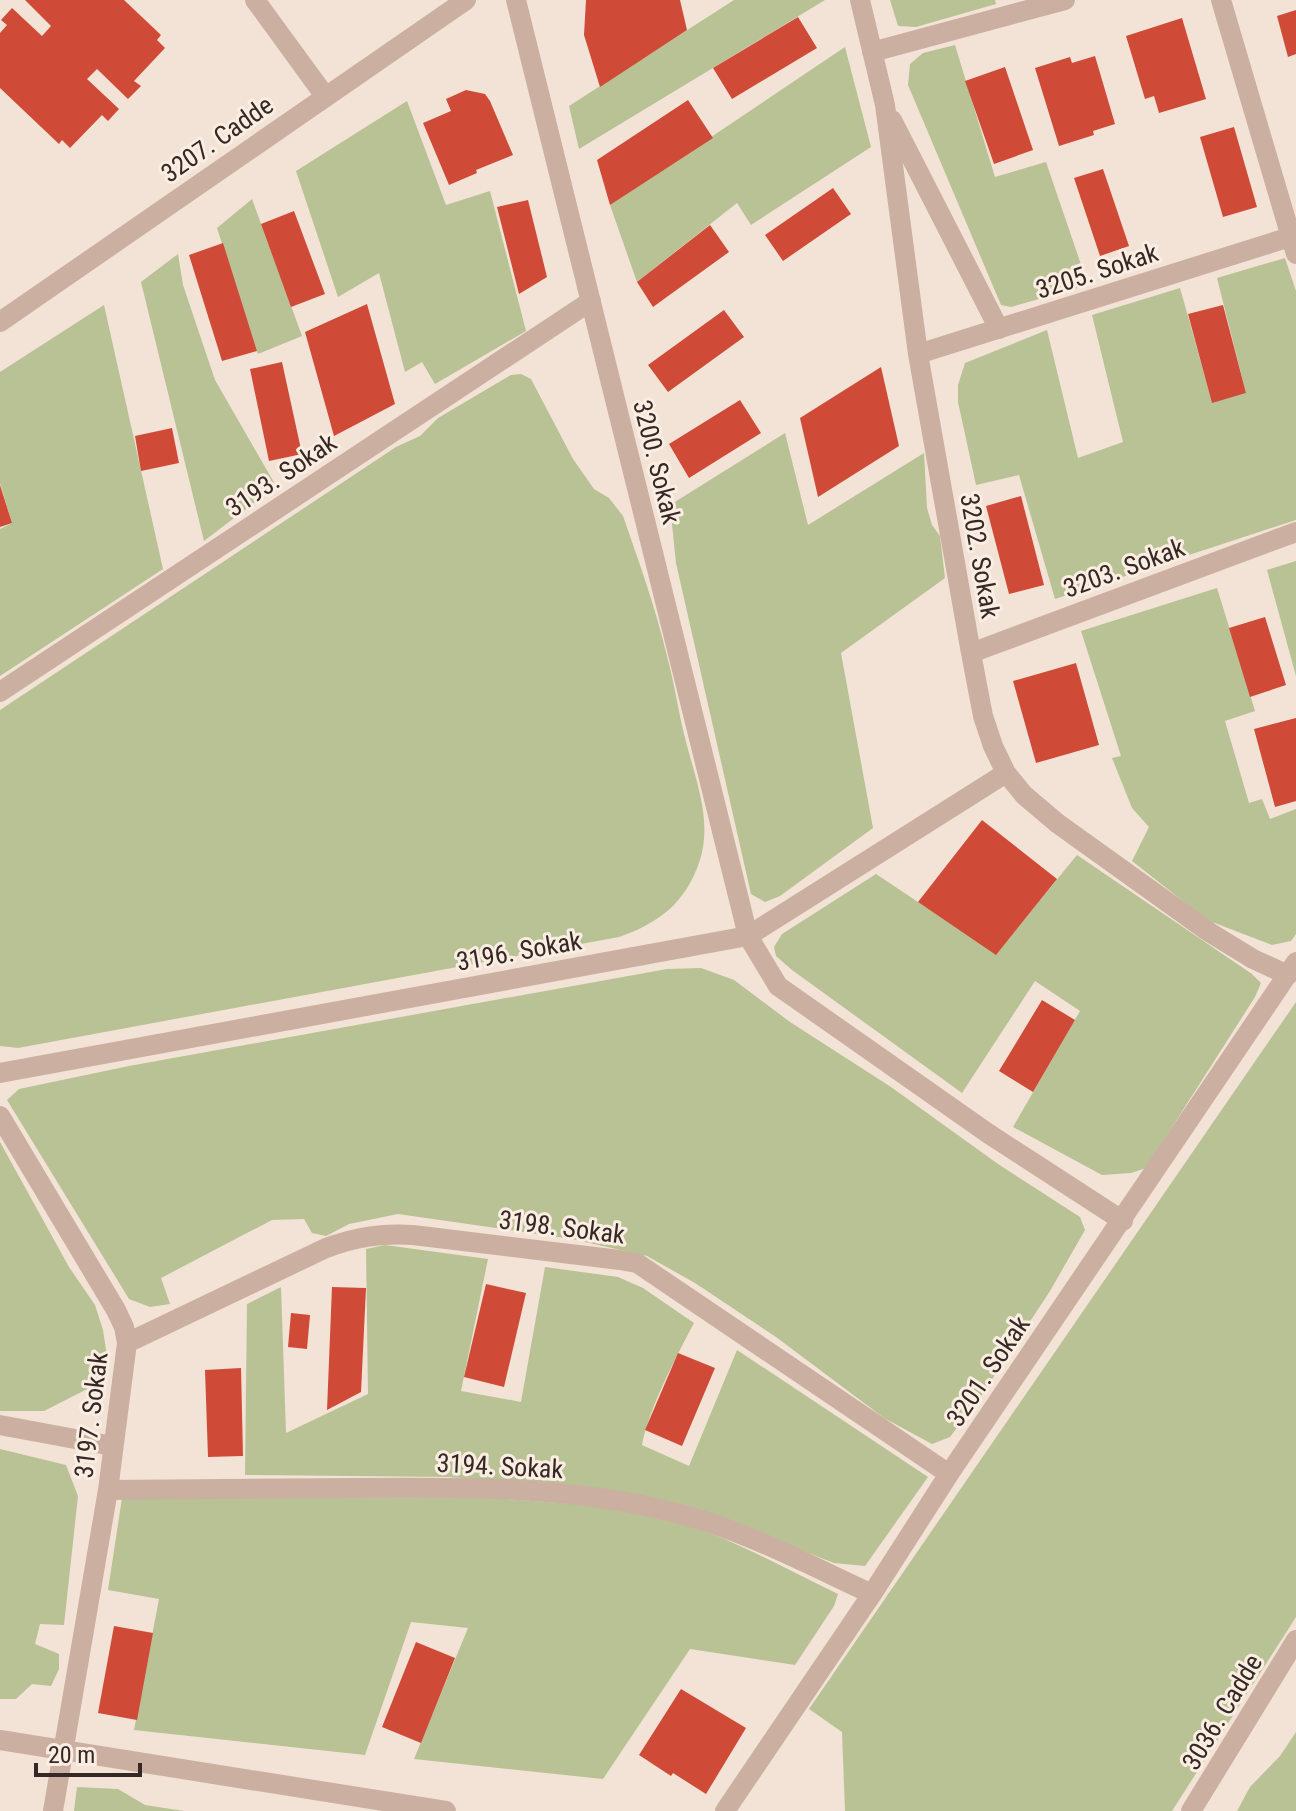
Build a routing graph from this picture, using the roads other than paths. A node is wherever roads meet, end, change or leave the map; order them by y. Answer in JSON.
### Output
{"nodes":[{"id":1,"x":255,"y":0,"type":"edge"},
{"id":2,"x":466,"y":0,"type":"edge"},
{"id":3,"x":516,"y":0,"type":"edge"},
{"id":4,"x":860,"y":0,"type":"edge"},
{"id":5,"x":1065,"y":0,"type":"edge"},
{"id":6,"x":1221,"y":0,"type":"edge"},
{"id":7,"x":872,"y":52,"type":"junction"},
{"id":8,"x":325,"y":96,"type":"junction"},
{"id":9,"x":885,"y":105,"type":"junction"},
{"id":10,"x":1293,"y":245,"type":"edge"},
{"id":11,"x":591,"y":301,"type":"junction"},
{"id":12,"x":0,"y":322,"type":"edge"},
{"id":13,"x":999,"y":329,"type":"junction"},
{"id":14,"x":918,"y":354,"type":"junction"},
{"id":15,"x":1296,"y":532,"type":"edge"},
{"id":16,"x":971,"y":653,"type":"junction"},
{"id":17,"x":0,"y":692,"type":"edge"},
{"id":18,"x":1006,"y":773,"type":"junction"},
{"id":19,"x":748,"y":936,"type":"junction"},
{"id":20,"x":1292,"y":969,"type":"edge"},
{"id":21,"x":0,"y":1073,"type":"edge"},
{"id":22,"x":0,"y":1116,"type":"edge"},
{"id":23,"x":1123,"y":1221,"type":"junction"},
{"id":24,"x":127,"y":1343,"type":"junction"},
{"id":25,"x":0,"y":1425,"type":"edge"},
{"id":26,"x":113,"y":1446,"type":"junction"},
{"id":27,"x":949,"y":1474,"type":"junction"},
{"id":28,"x":108,"y":1490,"type":"junction"},
{"id":29,"x":872,"y":1594,"type":"junction"},
{"id":30,"x":1296,"y":1640,"type":"edge"},
{"id":31,"x":0,"y":1740,"type":"edge"},
{"id":32,"x":62,"y":1750,"type":"junction"},
{"id":33,"x":53,"y":1811,"type":"edge"},
{"id":34,"x":446,"y":1811,"type":"edge"},
{"id":35,"x":725,"y":1811,"type":"edge"},
{"id":36,"x":1191,"y":1811,"type":"edge"}],
"edges":[{"from":1,"to":8,"type":"street"},
{"from":2,"to":8,"type":"street","name":"3207. Cadde"},
{"from":3,"to":11,"type":"street","name":"3200. Sokak"},
{"from":4,"to":7,"type":"street","name":"3202. Sokak"},
{"from":5,"to":7,"type":"street"},
{"from":6,"to":10,"type":"street"},
{"from":7,"to":9,"type":"street","name":"3202. Sokak"},
{"from":8,"to":12,"type":"street","name":"3207. Cadde"},
{"from":9,"to":13,"type":"street"},
{"from":9,"to":14,"type":"street","name":"3202. Sokak"},
{"from":10,"to":13,"type":"street","name":"3205. Sokak"},
{"from":11,"to":17,"type":"street","name":"3193. Sokak"},
{"from":11,"to":19,"type":"street","name":"3200. Sokak"},
{"from":13,"to":14,"type":"street","name":"3205. Sokak"},
{"from":14,"to":16,"type":"street","name":"3202. Sokak"},
{"from":15,"to":16,"type":"street","name":"3203. Sokak"},
{"from":16,"to":18,"type":"street","name":"3202. Sokak"},
{"from":18,"to":19,"type":"street","name":"3196. Sokak"},
{"from":18,"to":20,"type":"street","name":"3202. Sokak"},
{"from":19,"to":21,"type":"street","name":"3196. Sokak"},
{"from":19,"to":23,"type":"street","name":"3200. Sokak"},
{"from":20,"to":23,"type":"street","name":"3201. Sokak"},
{"from":22,"to":24,"type":"street","name":"3197. Sokak"},
{"from":23,"to":27,"type":"street","name":"3201. Sokak"},
{"from":24,"to":26,"type":"street","name":"3197. Sokak"},
{"from":24,"to":27,"type":"street","name":"3198. Sokak"},
{"from":25,"to":26,"type":"street"},
{"from":26,"to":28,"type":"street","name":"3197. Sokak"},
{"from":27,"to":29,"type":"street","name":"3201. Sokak"},
{"from":28,"to":29,"type":"street","name":"3194. Sokak"},
{"from":28,"to":32,"type":"street","name":"3197. Sokak"},
{"from":29,"to":35,"type":"street","name":"3201. Sokak"},
{"from":30,"to":36,"type":"street","name":"3036. Cadde"},
{"from":31,"to":32,"type":"street"},
{"from":32,"to":33,"type":"street","name":"3197. Sokak"},
{"from":32,"to":34,"type":"street"}]}
